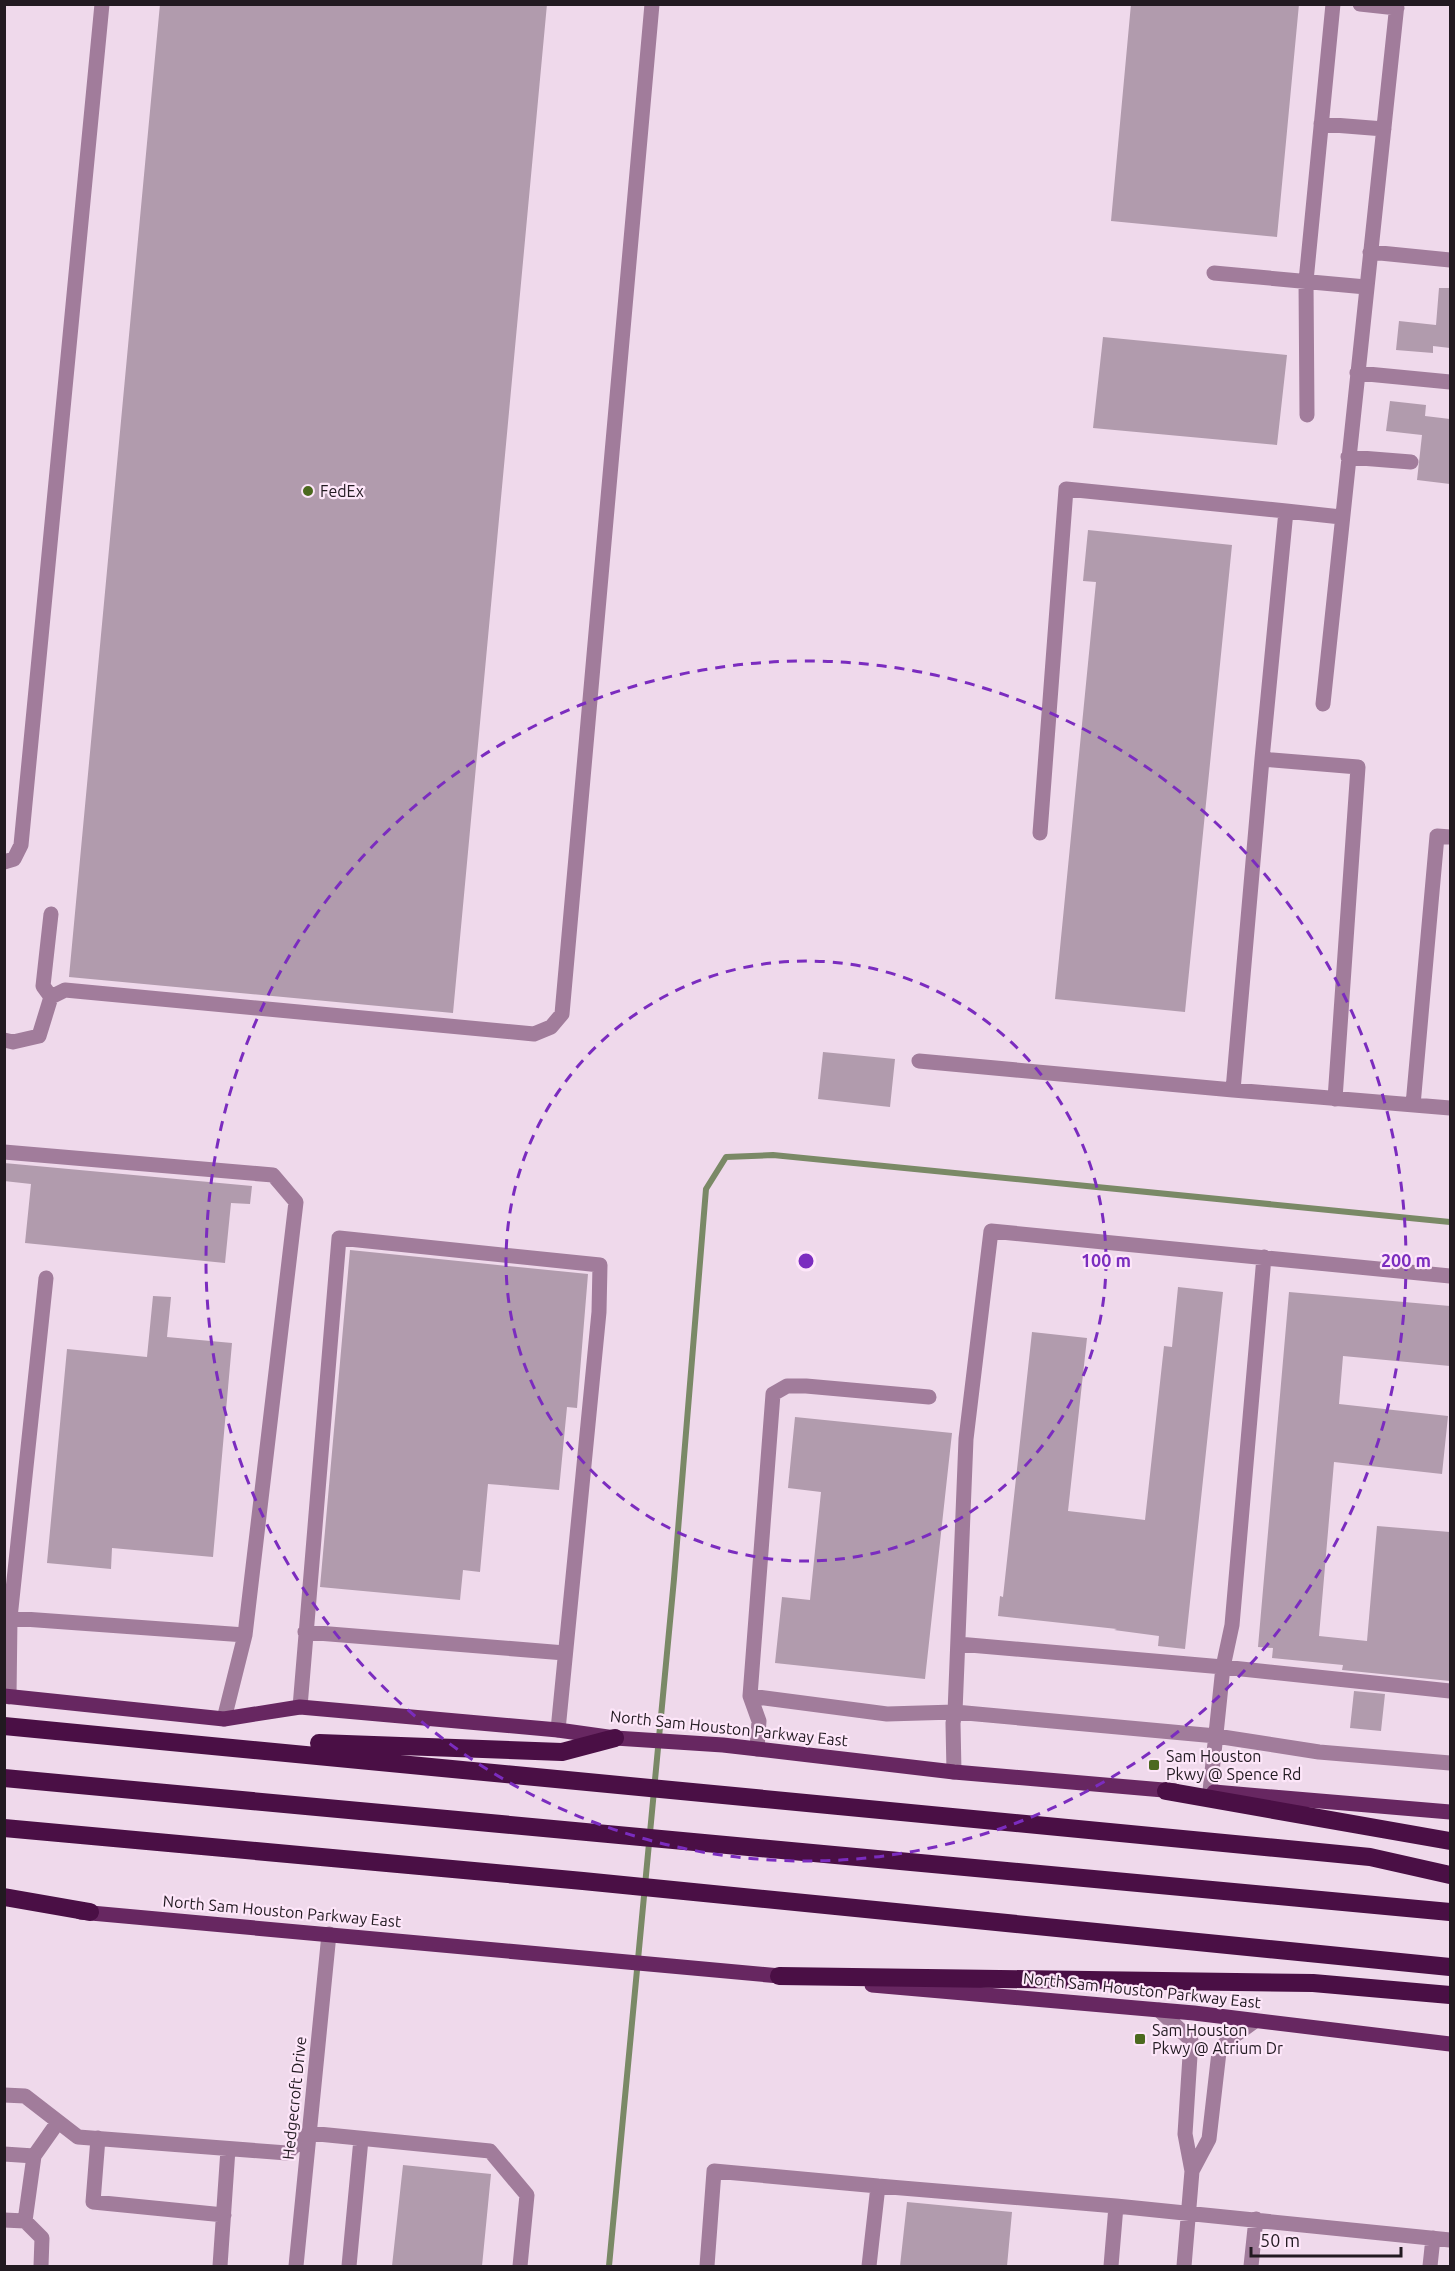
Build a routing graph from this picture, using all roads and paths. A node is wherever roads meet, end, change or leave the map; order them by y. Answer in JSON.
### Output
{"nodes":[{"id":1,"x":102,"y":4,"type":"edge"},
{"id":2,"x":652,"y":4,"type":"edge"},
{"id":3,"x":1333,"y":4,"type":"edge"},
{"id":4,"x":1360,"y":4,"type":"edge"},
{"id":5,"x":1397,"y":6,"type":"edge"},
{"id":6,"x":1321,"y":124,"type":"junction"},
{"id":7,"x":1384,"y":129,"type":"junction"},
{"id":8,"x":1370,"y":252,"type":"junction"},
{"id":9,"x":1450,"y":260,"type":"edge"},
{"id":10,"x":1214,"y":273,"type":"dead end"},
{"id":11,"x":1306,"y":281,"type":"junction"},
{"id":12,"x":1366,"y":287,"type":"junction"},
{"id":13,"x":1357,"y":373,"type":"junction"},
{"id":14,"x":1450,"y":382,"type":"edge"},
{"id":15,"x":1307,"y":415,"type":"dead end"},
{"id":16,"x":1348,"y":458,"type":"junction"},
{"id":17,"x":1411,"y":462,"type":"dead end"},
{"id":18,"x":1286,"y":511,"type":"junction"},
{"id":19,"x":1341,"y":517,"type":"junction"},
{"id":20,"x":1323,"y":704,"type":"dead end"},
{"id":21,"x":1262,"y":759,"type":"junction"},
{"id":22,"x":1040,"y":833,"type":"dead end"},
{"id":23,"x":1450,"y":837,"type":"edge"},
{"id":24,"x":4,"y":862,"type":"edge"},
{"id":25,"x":51,"y":914,"type":"dead end"},
{"id":26,"x":51,"y":998,"type":"junction"},
{"id":27,"x":4,"y":1040,"type":"edge"},
{"id":28,"x":919,"y":1061,"type":"dead end"},
{"id":29,"x":1233,"y":1090,"type":"junction"},
{"id":30,"x":1335,"y":1099,"type":"junction"},
{"id":31,"x":1413,"y":1105,"type":"junction"},
{"id":32,"x":1450,"y":1108,"type":"edge"},
{"id":33,"x":4,"y":1152,"type":"edge"},
{"id":34,"x":1264,"y":1257,"type":"junction"},
{"id":35,"x":1450,"y":1276,"type":"edge"},
{"id":36,"x":46,"y":1278,"type":"dead end"},
{"id":37,"x":929,"y":1397,"type":"dead end"},
{"id":38,"x":10,"y":1618,"type":"junction"},
{"id":39,"x":305,"y":1632,"type":"junction"},
{"id":40,"x":245,"y":1635,"type":"junction"},
{"id":41,"x":958,"y":1644,"type":"junction"},
{"id":42,"x":565,"y":1653,"type":"junction"},
{"id":43,"x":1223,"y":1667,"type":"junction"},
{"id":44,"x":1450,"y":1691,"type":"edge"},
{"id":45,"x":7,"y":1696,"type":"edge"},
{"id":46,"x":750,"y":1696,"type":"junction"},
{"id":47,"x":300,"y":1707,"type":"junction"},
{"id":48,"x":955,"y":1713,"type":"junction"},
{"id":49,"x":224,"y":1719,"type":"junction"},
{"id":50,"x":4,"y":1726,"type":"edge"},
{"id":51,"x":558,"y":1730,"type":"junction"},
{"id":52,"x":4,"y":1732,"type":"edge"},
{"id":53,"x":1216,"y":1736,"type":"junction"},
{"id":54,"x":615,"y":1738,"type":"junction"},
{"id":55,"x":757,"y":1749,"type":"junction"},
{"id":56,"x":1450,"y":1763,"type":"edge"},
{"id":57,"x":954,"y":1772,"type":"junction"},
{"id":58,"x":4,"y":1778,"type":"edge"},
{"id":59,"x":1166,"y":1791,"type":"junction"},
{"id":60,"x":1210,"y":1791,"type":"junction"},
{"id":61,"x":1450,"y":1812,"type":"edge"},
{"id":62,"x":4,"y":1828,"type":"edge"},
{"id":63,"x":1450,"y":1841,"type":"edge"},
{"id":64,"x":1450,"y":1875,"type":"edge"},
{"id":65,"x":4,"y":1897,"type":"edge"},
{"id":66,"x":4,"y":1905,"type":"edge"},
{"id":67,"x":90,"y":1912,"type":"junction"},
{"id":68,"x":1450,"y":1912,"type":"edge"},
{"id":69,"x":329,"y":1934,"type":"junction"},
{"id":70,"x":1450,"y":1967,"type":"edge"},
{"id":71,"x":779,"y":1976,"type":"junction"},
{"id":72,"x":1450,"y":1995,"type":"edge"},
{"id":73,"x":1159,"y":2010,"type":"junction"},
{"id":74,"x":1255,"y":2021,"type":"junction"},
{"id":75,"x":1450,"y":2044,"type":"edge"},
{"id":76,"x":4,"y":2095,"type":"edge"},
{"id":77,"x":58,"y":2122,"type":"junction"},
{"id":78,"x":308,"y":2133,"type":"junction"},
{"id":79,"x":98,"y":2138,"type":"junction"},
{"id":80,"x":362,"y":2139,"type":"junction"},
{"id":81,"x":228,"y":2149,"type":"junction"},
{"id":82,"x":4,"y":2154,"type":"edge"},
{"id":83,"x":34,"y":2156,"type":"junction"},
{"id":84,"x":1192,"y":2171,"type":"junction"},
{"id":85,"x":878,"y":2186,"type":"junction"},
{"id":86,"x":1116,"y":2206,"type":"junction"},
{"id":87,"x":1189,"y":2212,"type":"junction"},
{"id":88,"x":224,"y":2215,"type":"junction"},
{"id":89,"x":1256,"y":2219,"type":"junction"},
{"id":90,"x":4,"y":2220,"type":"edge"},
{"id":91,"x":25,"y":2222,"type":"junction"},
{"id":92,"x":1433,"y":2238,"type":"junction"},
{"id":93,"x":1450,"y":2240,"type":"edge"},
{"id":94,"x":41,"y":2266,"type":"edge"},
{"id":95,"x":220,"y":2266,"type":"edge"},
{"id":96,"x":296,"y":2266,"type":"edge"},
{"id":97,"x":349,"y":2266,"type":"edge"},
{"id":98,"x":520,"y":2266,"type":"edge"},
{"id":99,"x":707,"y":2266,"type":"edge"},
{"id":100,"x":869,"y":2266,"type":"edge"},
{"id":101,"x":1111,"y":2266,"type":"edge"},
{"id":102,"x":1184,"y":2266,"type":"edge"},
{"id":103,"x":1251,"y":2266,"type":"edge"},
{"id":104,"x":1430,"y":2266,"type":"edge"}],
"edges":[{"from":1,"to":24,"type":"street"},
{"from":2,"to":26,"type":"street"},
{"from":3,"to":6,"type":"street"},
{"from":4,"to":5,"type":"street"},
{"from":5,"to":7,"type":"street"},
{"from":6,"to":7,"type":"street"},
{"from":6,"to":11,"type":"street"},
{"from":7,"to":8,"type":"street"},
{"from":8,"to":9,"type":"street"},
{"from":8,"to":12,"type":"street"},
{"from":10,"to":11,"type":"street"},
{"from":11,"to":12,"type":"street"},
{"from":11,"to":15,"type":"street"},
{"from":12,"to":13,"type":"street"},
{"from":13,"to":14,"type":"street"},
{"from":13,"to":16,"type":"street"},
{"from":16,"to":17,"type":"street"},
{"from":16,"to":19,"type":"street"},
{"from":18,"to":19,"type":"street"},
{"from":18,"to":21,"type":"street"},
{"from":18,"to":22,"type":"street"},
{"from":19,"to":20,"type":"street"},
{"from":21,"to":29,"type":"street"},
{"from":21,"to":30,"type":"street"},
{"from":23,"to":31,"type":"street"},
{"from":25,"to":26,"type":"street"},
{"from":26,"to":27,"type":"street"},
{"from":28,"to":29,"type":"street"},
{"from":29,"to":30,"type":"street"},
{"from":30,"to":31,"type":"street"},
{"from":31,"to":32,"type":"street"},
{"from":33,"to":40,"type":"street"},
{"from":34,"to":35,"type":"street"},
{"from":34,"to":41,"type":"street"},
{"from":34,"to":43,"type":"street"},
{"from":36,"to":38,"type":"street"},
{"from":37,"to":46,"type":"street"},
{"from":38,"to":40,"type":"street"},
{"from":38,"to":45,"type":"street"},
{"from":39,"to":42,"type":"street"},
{"from":39,"to":42,"type":"street"},
{"from":39,"to":47,"type":"street"},
{"from":40,"to":49,"type":"street"},
{"from":41,"to":43,"type":"street"},
{"from":41,"to":48,"type":"street"},
{"from":42,"to":51,"type":"street"},
{"from":43,"to":44,"type":"street"},
{"from":43,"to":53,"type":"street"},
{"from":45,"to":49,"type":"main road","name":"North Sam Houston Parkway East"},
{"from":46,"to":48,"type":"street"},
{"from":46,"to":55,"type":"street"},
{"from":47,"to":49,"type":"main road","name":"North Sam Houston Parkway East"},
{"from":47,"to":51,"type":"main road","name":"North Sam Houston Parkway East"},
{"from":48,"to":53,"type":"street"},
{"from":48,"to":57,"type":"street"},
{"from":50,"to":64,"type":"highway"},
{"from":51,"to":54,"type":"main road","name":"North Sam Houston Parkway East"},
{"from":52,"to":54,"type":"highway"},
{"from":53,"to":56,"type":"street"},
{"from":53,"to":60,"type":"street"},
{"from":54,"to":55,"type":"main road","name":"North Sam Houston Parkway East"},
{"from":55,"to":57,"type":"main road","name":"North Sam Houston Parkway East"},
{"from":57,"to":59,"type":"main road","name":"North Sam Houston Parkway East"},
{"from":58,"to":68,"type":"highway"},
{"from":59,"to":60,"type":"main road","name":"North Sam Houston Parkway East"},
{"from":59,"to":63,"type":"highway"},
{"from":60,"to":61,"type":"main road","name":"North Sam Houston Parkway East"},
{"from":62,"to":70,"type":"highway"},
{"from":65,"to":67,"type":"highway"},
{"from":66,"to":67,"type":"main road","name":"North Sam Houston Parkway East"},
{"from":67,"to":69,"type":"main road","name":"North Sam Houston Parkway East"},
{"from":69,"to":71,"type":"main road","name":"North Sam Houston Parkway East"},
{"from":69,"to":78,"type":"street","name":"Hedgecroft Drive"},
{"from":71,"to":72,"type":"highway"},
{"from":71,"to":73,"type":"main road","name":"North Sam Houston Parkway East"},
{"from":73,"to":74,"type":"main road","name":"North Sam Houston Parkway East"},
{"from":73,"to":84,"type":"street"},
{"from":74,"to":75,"type":"main road","name":"North Sam Houston Parkway East"},
{"from":74,"to":84,"type":"street"},
{"from":76,"to":77,"type":"street"},
{"from":77,"to":79,"type":"street"},
{"from":77,"to":83,"type":"street"},
{"from":78,"to":80,"type":"street"},
{"from":78,"to":81,"type":"street"},
{"from":78,"to":96,"type":"street","name":"Hedgecroft Drive"},
{"from":79,"to":81,"type":"street"},
{"from":79,"to":88,"type":"street"},
{"from":80,"to":97,"type":"street"},
{"from":80,"to":98,"type":"street"},
{"from":81,"to":88,"type":"street"},
{"from":82,"to":83,"type":"street"},
{"from":83,"to":91,"type":"street"},
{"from":84,"to":87,"type":"street"},
{"from":85,"to":86,"type":"street"},
{"from":85,"to":99,"type":"street"},
{"from":85,"to":100,"type":"street"},
{"from":86,"to":87,"type":"street"},
{"from":86,"to":101,"type":"street"},
{"from":87,"to":89,"type":"street"},
{"from":87,"to":102,"type":"street"},
{"from":88,"to":95,"type":"street"},
{"from":89,"to":92,"type":"street"},
{"from":89,"to":103,"type":"street"},
{"from":90,"to":91,"type":"street"},
{"from":91,"to":94,"type":"street"},
{"from":92,"to":93,"type":"street"},
{"from":92,"to":104,"type":"street"}]}
